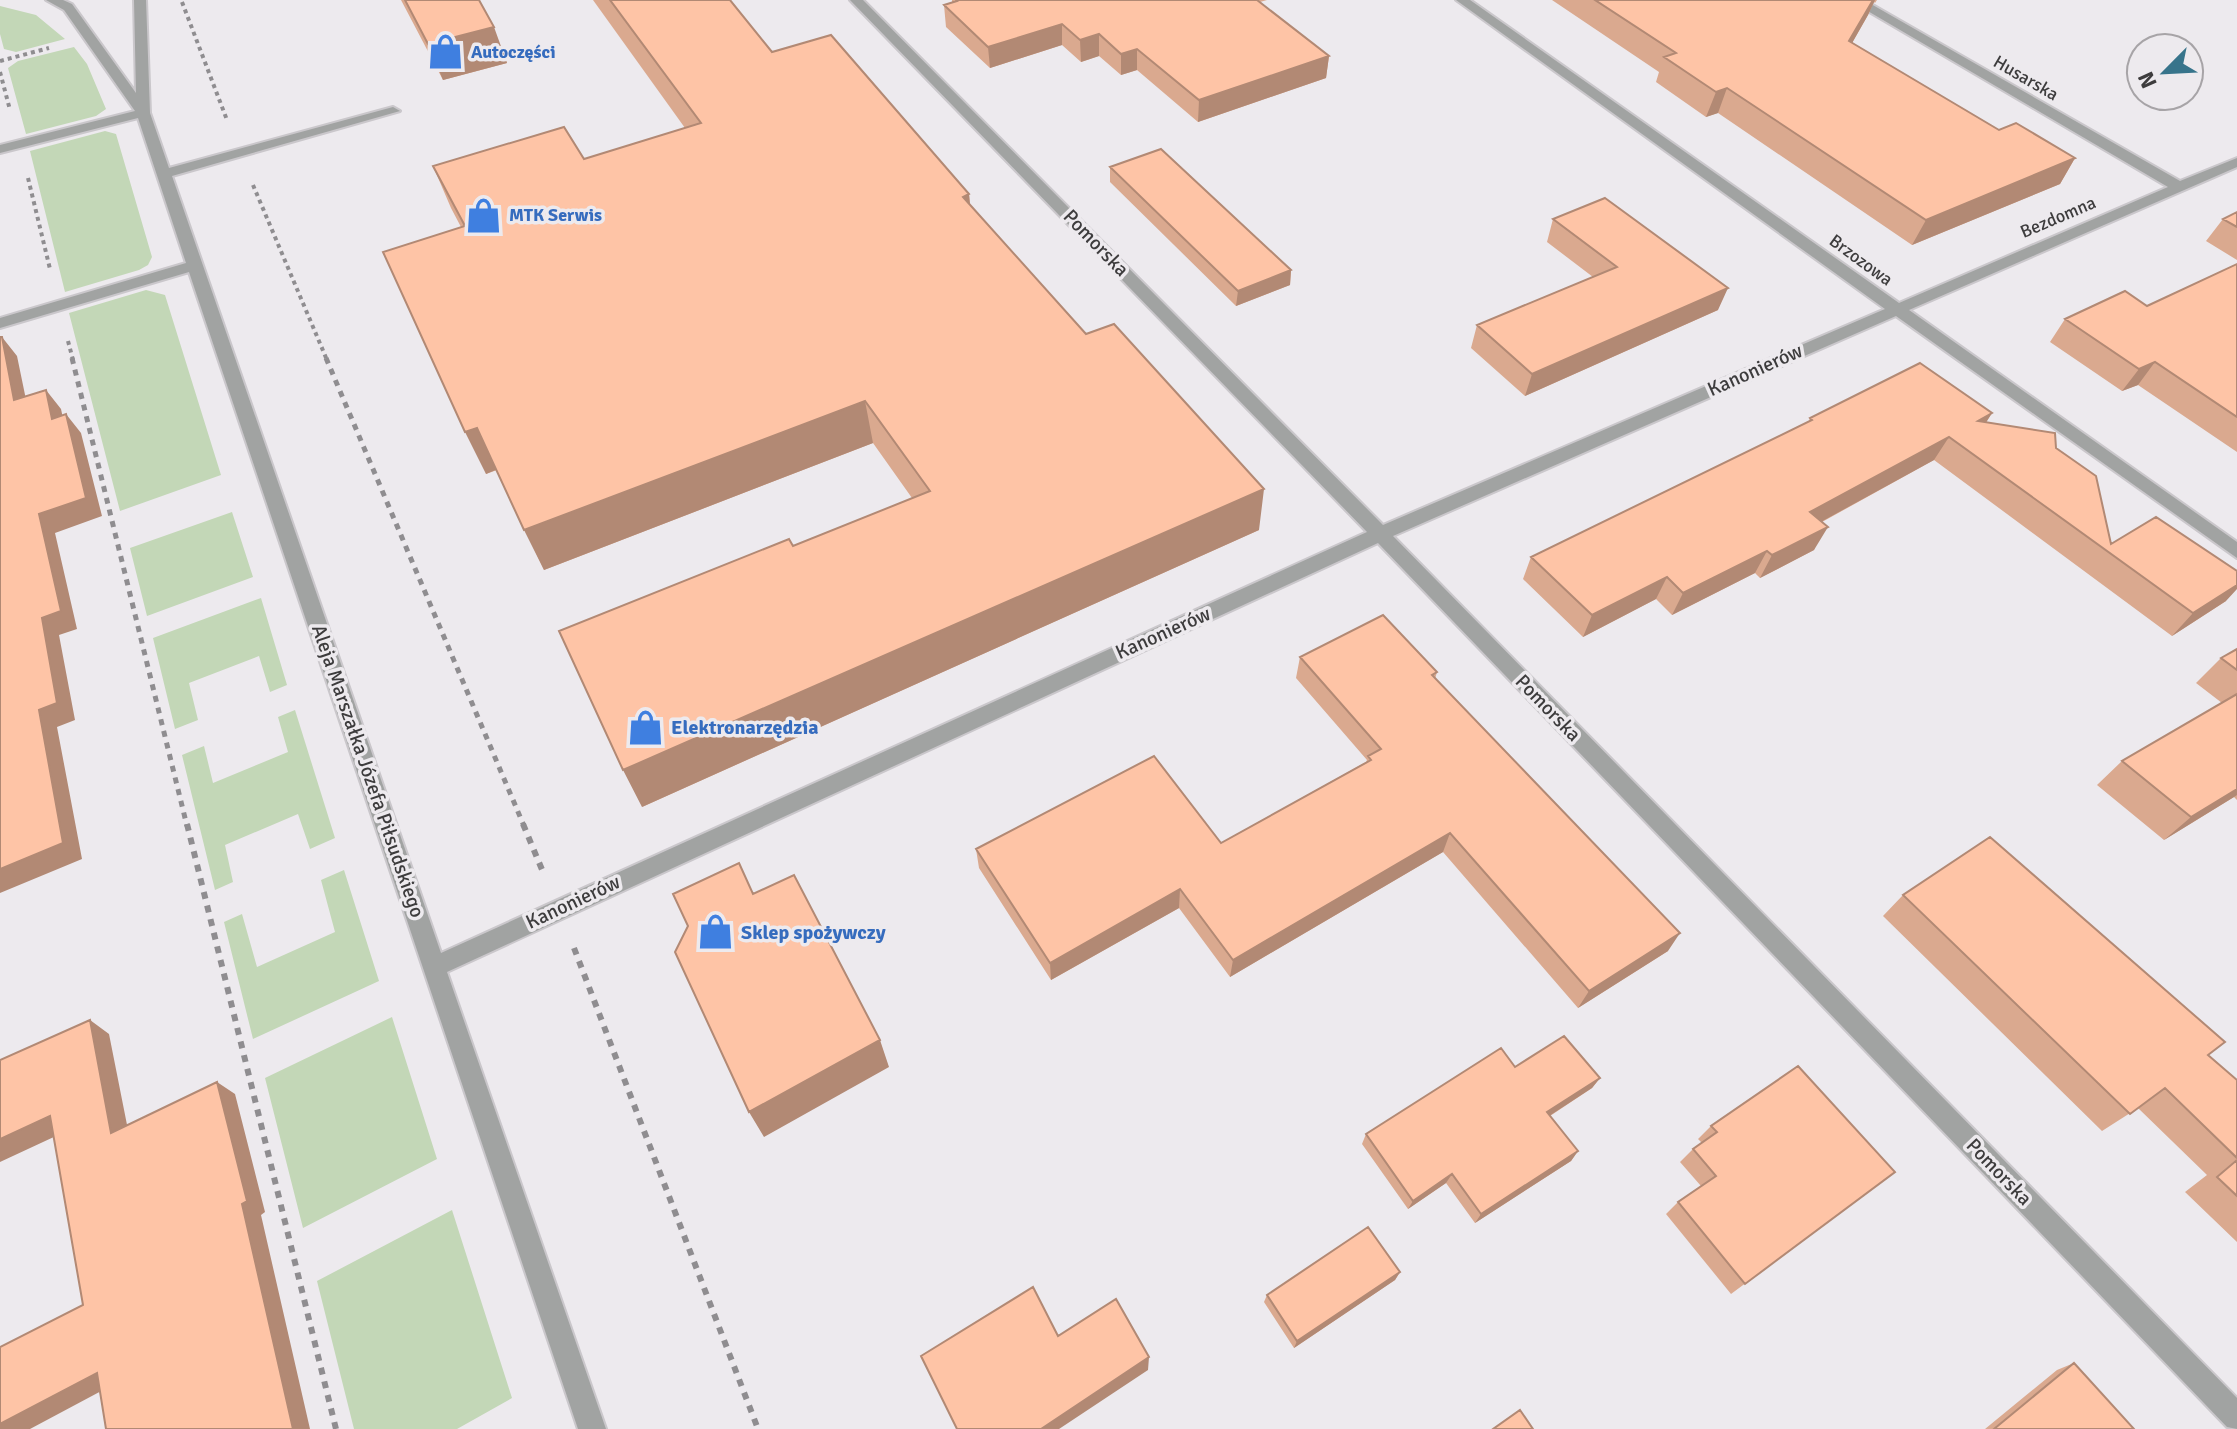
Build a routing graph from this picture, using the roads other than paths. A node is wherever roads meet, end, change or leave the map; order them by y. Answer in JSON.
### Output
{"nodes":[{"id":1,"x":52,"y":0,"type":"edge"},
{"id":2,"x":140,"y":0,"type":"edge"},
{"id":3,"x":856,"y":0,"type":"edge"},
{"id":4,"x":1462,"y":0,"type":"edge"},
{"id":5,"x":1855,"y":0,"type":"edge"},
{"id":6,"x":393,"y":111,"type":"dead end"},
{"id":7,"x":143,"y":113,"type":"junction"},
{"id":8,"x":0,"y":149,"type":"edge"},
{"id":9,"x":2237,"y":162,"type":"edge"},
{"id":10,"x":163,"y":174,"type":"junction"},
{"id":11,"x":2179,"y":187,"type":"junction"},
{"id":12,"x":195,"y":265,"type":"junction"},
{"id":13,"x":1895,"y":309,"type":"junction"},
{"id":14,"x":0,"y":323,"type":"edge"},
{"id":15,"x":1380,"y":534,"type":"junction"},
{"id":16,"x":2237,"y":551,"type":"edge"},
{"id":17,"x":435,"y":967,"type":"junction"},
{"id":18,"x":2237,"y":1417,"type":"edge"},
{"id":19,"x":592,"y":1429,"type":"edge"}],
"edges":[{"from":1,"to":7,"type":"street","name":"Aleja Marszałka Józefa Piłsudskiego"},
{"from":2,"to":7,"type":"street","name":"Aleja Marszałka Józefa Piłsudskiego"},
{"from":3,"to":15,"type":"street","name":"Pomorska"},
{"from":4,"to":13,"type":"street","name":"Brzozowa"},
{"from":5,"to":11,"type":"street","name":"Husarska"},
{"from":6,"to":10,"type":"street"},
{"from":7,"to":8,"type":"street"},
{"from":7,"to":10,"type":"street","name":"Aleja Marszałka Józefa Piłsudskiego"},
{"from":9,"to":11,"type":"street","name":"Bezdomna"},
{"from":10,"to":12,"type":"street","name":"Aleja Marszałka Józefa Piłsudskiego"},
{"from":11,"to":13,"type":"street","name":"Bezdomna"},
{"from":12,"to":14,"type":"street"},
{"from":12,"to":17,"type":"street","name":"Aleja Marszałka Józefa Piłsudskiego"},
{"from":13,"to":15,"type":"street","name":"Kanonierów"},
{"from":13,"to":16,"type":"street","name":"Brzozowa"},
{"from":15,"to":17,"type":"street","name":"Kanonierów"},
{"from":15,"to":18,"type":"street","name":"Pomorska"},
{"from":17,"to":19,"type":"street","name":"Aleja Marszałka Józefa Piłsudskiego"}]}
